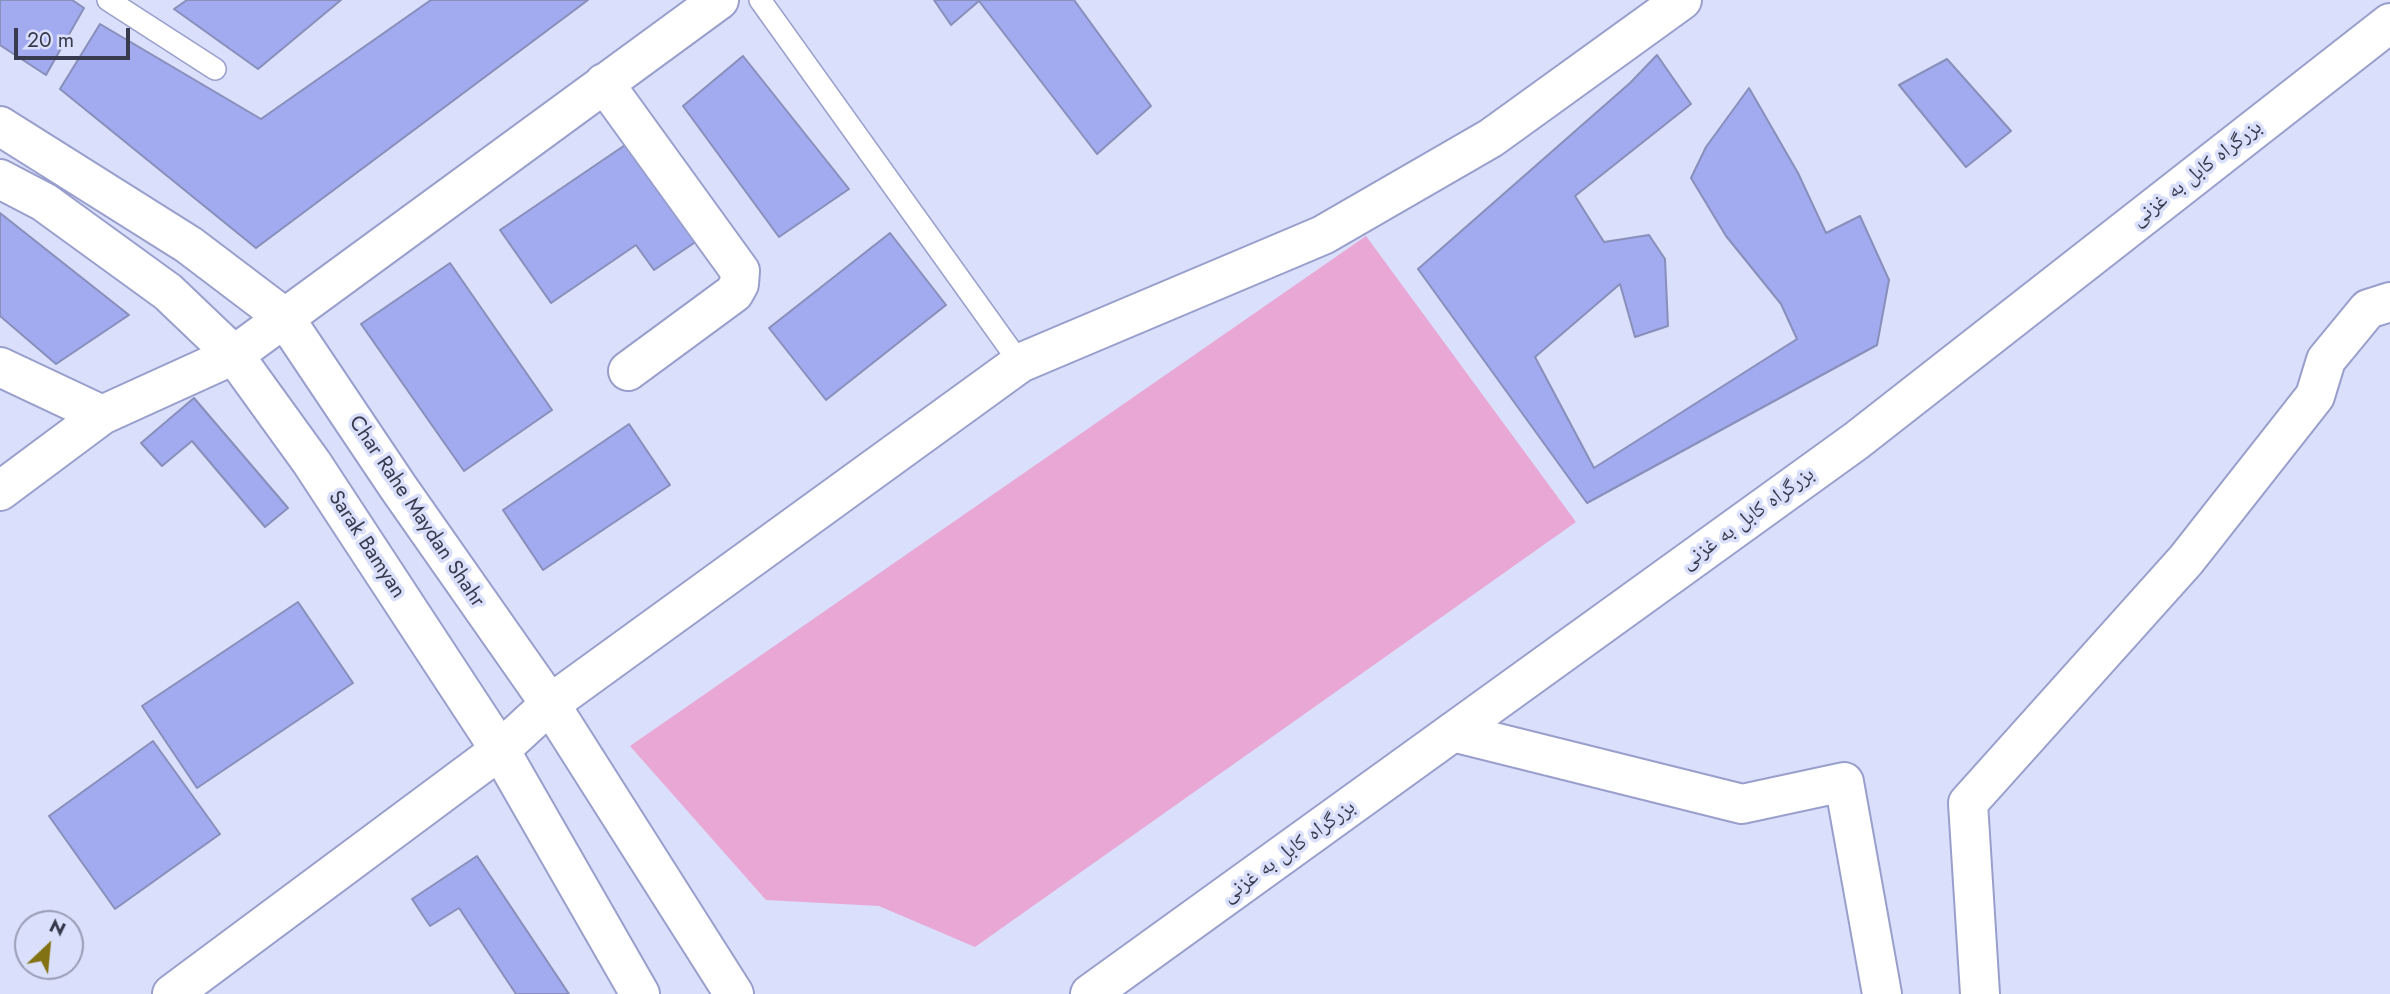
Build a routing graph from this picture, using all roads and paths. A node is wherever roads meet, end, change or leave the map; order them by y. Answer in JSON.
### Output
{"nodes":[{"id":1,"x":108,"y":0,"type":"edge"},
{"id":2,"x":719,"y":0,"type":"edge"},
{"id":3,"x":760,"y":0,"type":"edge"},
{"id":4,"x":1682,"y":0,"type":"edge"},
{"id":5,"x":2390,"y":23,"type":"edge"},
{"id":6,"x":215,"y":69,"type":"dead end"},
{"id":7,"x":604,"y":83,"type":"junction"},
{"id":8,"x":0,"y":126,"type":"edge"},
{"id":9,"x":0,"y":179,"type":"edge"},
{"id":10,"x":2390,"y":302,"type":"edge"},
{"id":11,"x":284,"y":317,"type":"junction"},
{"id":12,"x":234,"y":355,"type":"junction"},
{"id":13,"x":1020,"y":363,"type":"junction"},
{"id":14,"x":0,"y":367,"type":"edge"},
{"id":15,"x":628,"y":371,"type":"dead end"},
{"id":16,"x":102,"y":415,"type":"junction"},
{"id":17,"x":0,"y":491,"type":"edge"},
{"id":18,"x":550,"y":704,"type":"junction"},
{"id":19,"x":1453,"y":732,"type":"junction"},
{"id":20,"x":500,"y":750,"type":"junction"},
{"id":21,"x":1127,"y":983,"type":"edge"},
{"id":22,"x":172,"y":994,"type":"edge"},
{"id":23,"x":640,"y":994,"type":"edge"},
{"id":24,"x":734,"y":994,"type":"edge"},
{"id":25,"x":1090,"y":994,"type":"edge"},
{"id":26,"x":1882,"y":994,"type":"edge"},
{"id":27,"x":1980,"y":994,"type":"edge"}],
"edges":[{"from":1,"to":6,"type":"lane"},
{"from":2,"to":7,"type":"main road"},
{"from":3,"to":13,"type":"lane"},
{"from":4,"to":13,"type":"main road"},
{"from":5,"to":19,"type":"main road","name":"بزرگراه کابل به غزنی"},
{"from":7,"to":11,"type":"main road"},
{"from":7,"to":15,"type":"main road"},
{"from":8,"to":11,"type":"main road","name":"Char Rahe Maydan Shahr"},
{"from":9,"to":12,"type":"main road","name":"Sarak Bamyan"},
{"from":10,"to":27,"type":"main road"},
{"from":11,"to":12,"type":"main road"},
{"from":11,"to":18,"type":"main road","name":"Char Rahe Maydan Shahr"},
{"from":12,"to":16,"type":"main road"},
{"from":12,"to":20,"type":"main road","name":"Sarak Bamyan"},
{"from":13,"to":18,"type":"main road"},
{"from":14,"to":16,"type":"main road"},
{"from":16,"to":17,"type":"main road"},
{"from":18,"to":20,"type":"main road"},
{"from":18,"to":24,"type":"main road","name":"Char Rahe Maydan Shahr"},
{"from":19,"to":21,"type":"main road","name":"بزرگراه کابل به غزنی"},
{"from":19,"to":26,"type":"main road"},
{"from":20,"to":22,"type":"main road"},
{"from":20,"to":23,"type":"main road","name":"Sarak Bamyan"},
{"from":21,"to":25,"type":"main road","name":"بزرگراه کابل به غزنی"}]}
